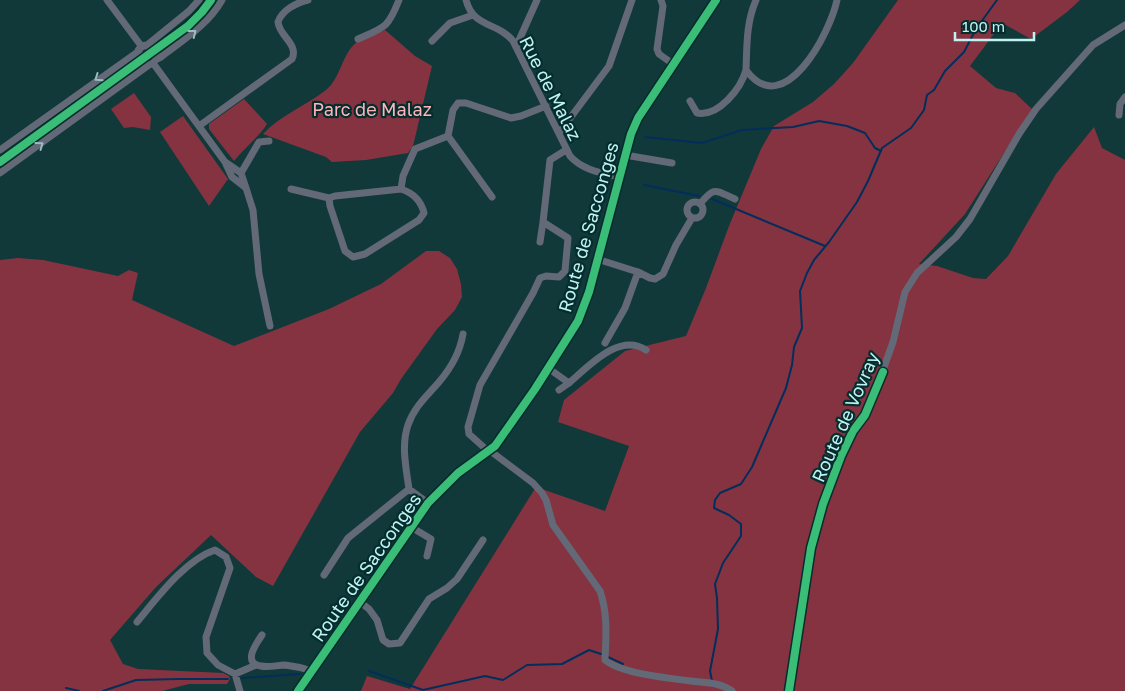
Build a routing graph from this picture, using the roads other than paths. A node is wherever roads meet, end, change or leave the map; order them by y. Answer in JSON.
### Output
{"nodes":[{"id":1,"x":107,"y":0,"type":"edge"},
{"id":2,"x":199,"y":0,"type":"edge"},
{"id":3,"x":222,"y":0,"type":"edge"},
{"id":4,"x":308,"y":0,"type":"edge"},
{"id":5,"x":399,"y":0,"type":"edge"},
{"id":6,"x":466,"y":0,"type":"edge"},
{"id":7,"x":536,"y":0,"type":"edge"},
{"id":8,"x":632,"y":0,"type":"edge"},
{"id":9,"x":661,"y":0,"type":"edge"},
{"id":10,"x":716,"y":0,"type":"edge"},
{"id":11,"x":756,"y":0,"type":"edge"},
{"id":12,"x":837,"y":0,"type":"edge"},
{"id":13,"x":473,"y":15,"type":"junction"},
{"id":14,"x":1125,"y":26,"type":"edge"},
{"id":15,"x":358,"y":39,"type":"dead end"},
{"id":16,"x":432,"y":41,"type":"dead end"},
{"id":17,"x":516,"y":47,"type":"junction"},
{"id":18,"x":142,"y":48,"type":"junction"},
{"id":19,"x":153,"y":62,"type":"junction"},
{"id":20,"x":673,"y":64,"type":"junction"},
{"id":21,"x":746,"y":70,"type":"junction"},
{"id":22,"x":1125,"y":97,"type":"edge"},
{"id":23,"x":690,"y":101,"type":"dead end"},
{"id":24,"x":546,"y":106,"type":"junction"},
{"id":25,"x":1119,"y":115,"type":"dead end"},
{"id":26,"x":199,"y":126,"type":"junction"},
{"id":27,"x":559,"y":133,"type":"junction"},
{"id":28,"x":448,"y":136,"type":"junction"},
{"id":29,"x":269,"y":141,"type":"dead end"},
{"id":30,"x":0,"y":150,"type":"edge"},
{"id":31,"x":566,"y":150,"type":"junction"},
{"id":32,"x":625,"y":155,"type":"junction"},
{"id":33,"x":224,"y":162,"type":"junction"},
{"id":34,"x":672,"y":163,"type":"dead end"},
{"id":35,"x":0,"y":173,"type":"edge"},
{"id":36,"x":240,"y":173,"type":"junction"},
{"id":37,"x":619,"y":177,"type":"junction"},
{"id":38,"x":246,"y":188,"type":"junction"},
{"id":39,"x":291,"y":189,"type":"dead end"},
{"id":40,"x":401,"y":190,"type":"junction"},
{"id":41,"x":492,"y":197,"type":"dead end"},
{"id":42,"x":329,"y":198,"type":"junction"},
{"id":43,"x":735,"y":199,"type":"dead end"},
{"id":44,"x":543,"y":222,"type":"junction"},
{"id":45,"x":540,"y":242,"type":"dead end"},
{"id":46,"x":597,"y":259,"type":"junction"},
{"id":47,"x":638,"y":272,"type":"junction"},
{"id":48,"x":270,"y":326,"type":"dead end"},
{"id":49,"x":463,"y":334,"type":"dead end"},
{"id":50,"x":605,"y":343,"type":"dead end"},
{"id":51,"x":646,"y":350,"type":"dead end"},
{"id":52,"x":548,"y":368,"type":"junction"},
{"id":53,"x":569,"y":383,"type":"junction"},
{"id":54,"x":559,"y":390,"type":"dead end"},
{"id":55,"x":489,"y":451,"type":"junction"},
{"id":56,"x":409,"y":489,"type":"junction"},
{"id":57,"x":428,"y":504,"type":"junction"},
{"id":58,"x":411,"y":527,"type":"junction"},
{"id":59,"x":483,"y":540,"type":"dead end"},
{"id":60,"x":427,"y":556,"type":"dead end"},
{"id":61,"x":324,"y":575,"type":"dead end"},
{"id":62,"x":360,"y":602,"type":"junction"},
{"id":63,"x":137,"y":622,"type":"dead end"},
{"id":64,"x":262,"y":635,"type":"dead end"},
{"id":65,"x":256,"y":665,"type":"junction"},
{"id":66,"x":312,"y":670,"type":"junction"},
{"id":67,"x":235,"y":674,"type":"junction"},
{"id":68,"x":240,"y":691,"type":"edge"},
{"id":69,"x":298,"y":691,"type":"edge"},
{"id":70,"x":732,"y":691,"type":"edge"},
{"id":71,"x":789,"y":691,"type":"edge"}],
"edges":[{"from":1,"to":18,"type":"street"},
{"from":2,"to":18,"type":"street"},
{"from":19,"to":3,"type":"street","one_way":true},
{"from":4,"to":26,"type":"street"},
{"from":5,"to":15,"type":"street"},
{"from":6,"to":13,"type":"street"},
{"from":7,"to":17,"type":"street"},
{"from":8,"to":27,"type":"street"},
{"from":9,"to":20,"type":"street"},
{"from":10,"to":20,"type":"street","name":"Route de Sacconges"},
{"from":11,"to":21,"type":"street"},
{"from":12,"to":21,"type":"street"},
{"from":13,"to":16,"type":"street"},
{"from":13,"to":17,"type":"street","name":"Rue de Malaz"},
{"from":14,"to":71,"type":"street","name":"Route de Vovray"},
{"from":17,"to":24,"type":"street","name":"Rue de Malaz"},
{"from":18,"to":19,"type":"street"},
{"from":18,"to":19,"type":"street"},
{"from":18,"to":30,"type":"street","one_way":true},
{"from":19,"to":26,"type":"street"},
{"from":35,"to":19,"type":"street","one_way":true},
{"from":20,"to":32,"type":"street","name":"Route de Sacconges"},
{"from":21,"to":23,"type":"street"},
{"from":22,"to":25,"type":"street"},
{"from":24,"to":27,"type":"street","name":"Rue de Malaz"},
{"from":24,"to":28,"type":"street"},
{"from":26,"to":33,"type":"street"},
{"from":27,"to":31,"type":"street","name":"Rue de Malaz"},
{"from":28,"to":40,"type":"street"},
{"from":28,"to":41,"type":"street"},
{"from":29,"to":36,"type":"street"},
{"from":31,"to":37,"type":"street","name":"Rue de Malaz"},
{"from":31,"to":44,"type":"street"},
{"from":32,"to":34,"type":"street","name":"Route de Sacconges"},
{"from":32,"to":37,"type":"street","name":"Route de Sacconges"},
{"from":33,"to":36,"type":"street"},
{"from":33,"to":38,"type":"street"},
{"from":36,"to":38,"type":"street"},
{"from":37,"to":46,"type":"street","name":"Route de Sacconges"},
{"from":38,"to":48,"type":"street"},
{"from":39,"to":42,"type":"street"},
{"from":40,"to":42,"type":"street"},
{"from":40,"to":42,"type":"street"},
{"from":43,"to":47,"type":"street"},
{"from":44,"to":45,"type":"street"},
{"from":44,"to":55,"type":"street"},
{"from":46,"to":47,"type":"street"},
{"from":46,"to":52,"type":"street","name":"Route de Sacconges"},
{"from":47,"to":50,"type":"street"},
{"from":49,"to":56,"type":"street"},
{"from":51,"to":53,"type":"street"},
{"from":52,"to":53,"type":"street"},
{"from":52,"to":55,"type":"street","name":"Route de Sacconges"},
{"from":53,"to":54,"type":"street"},
{"from":55,"to":57,"type":"street","name":"Route de Sacconges"},
{"from":55,"to":70,"type":"street"},
{"from":56,"to":57,"type":"street"},
{"from":56,"to":61,"type":"street"},
{"from":57,"to":58,"type":"street","name":"Route de Sacconges"},
{"from":58,"to":60,"type":"street"},
{"from":58,"to":62,"type":"street","name":"Route de Sacconges"},
{"from":59,"to":62,"type":"street"},
{"from":62,"to":66,"type":"street","name":"Route de Sacconges"},
{"from":63,"to":67,"type":"street"},
{"from":64,"to":65,"type":"street"},
{"from":65,"to":66,"type":"street"},
{"from":65,"to":67,"type":"street"},
{"from":66,"to":69,"type":"street","name":"Route de Sacconges"},
{"from":67,"to":68,"type":"street"}]}
